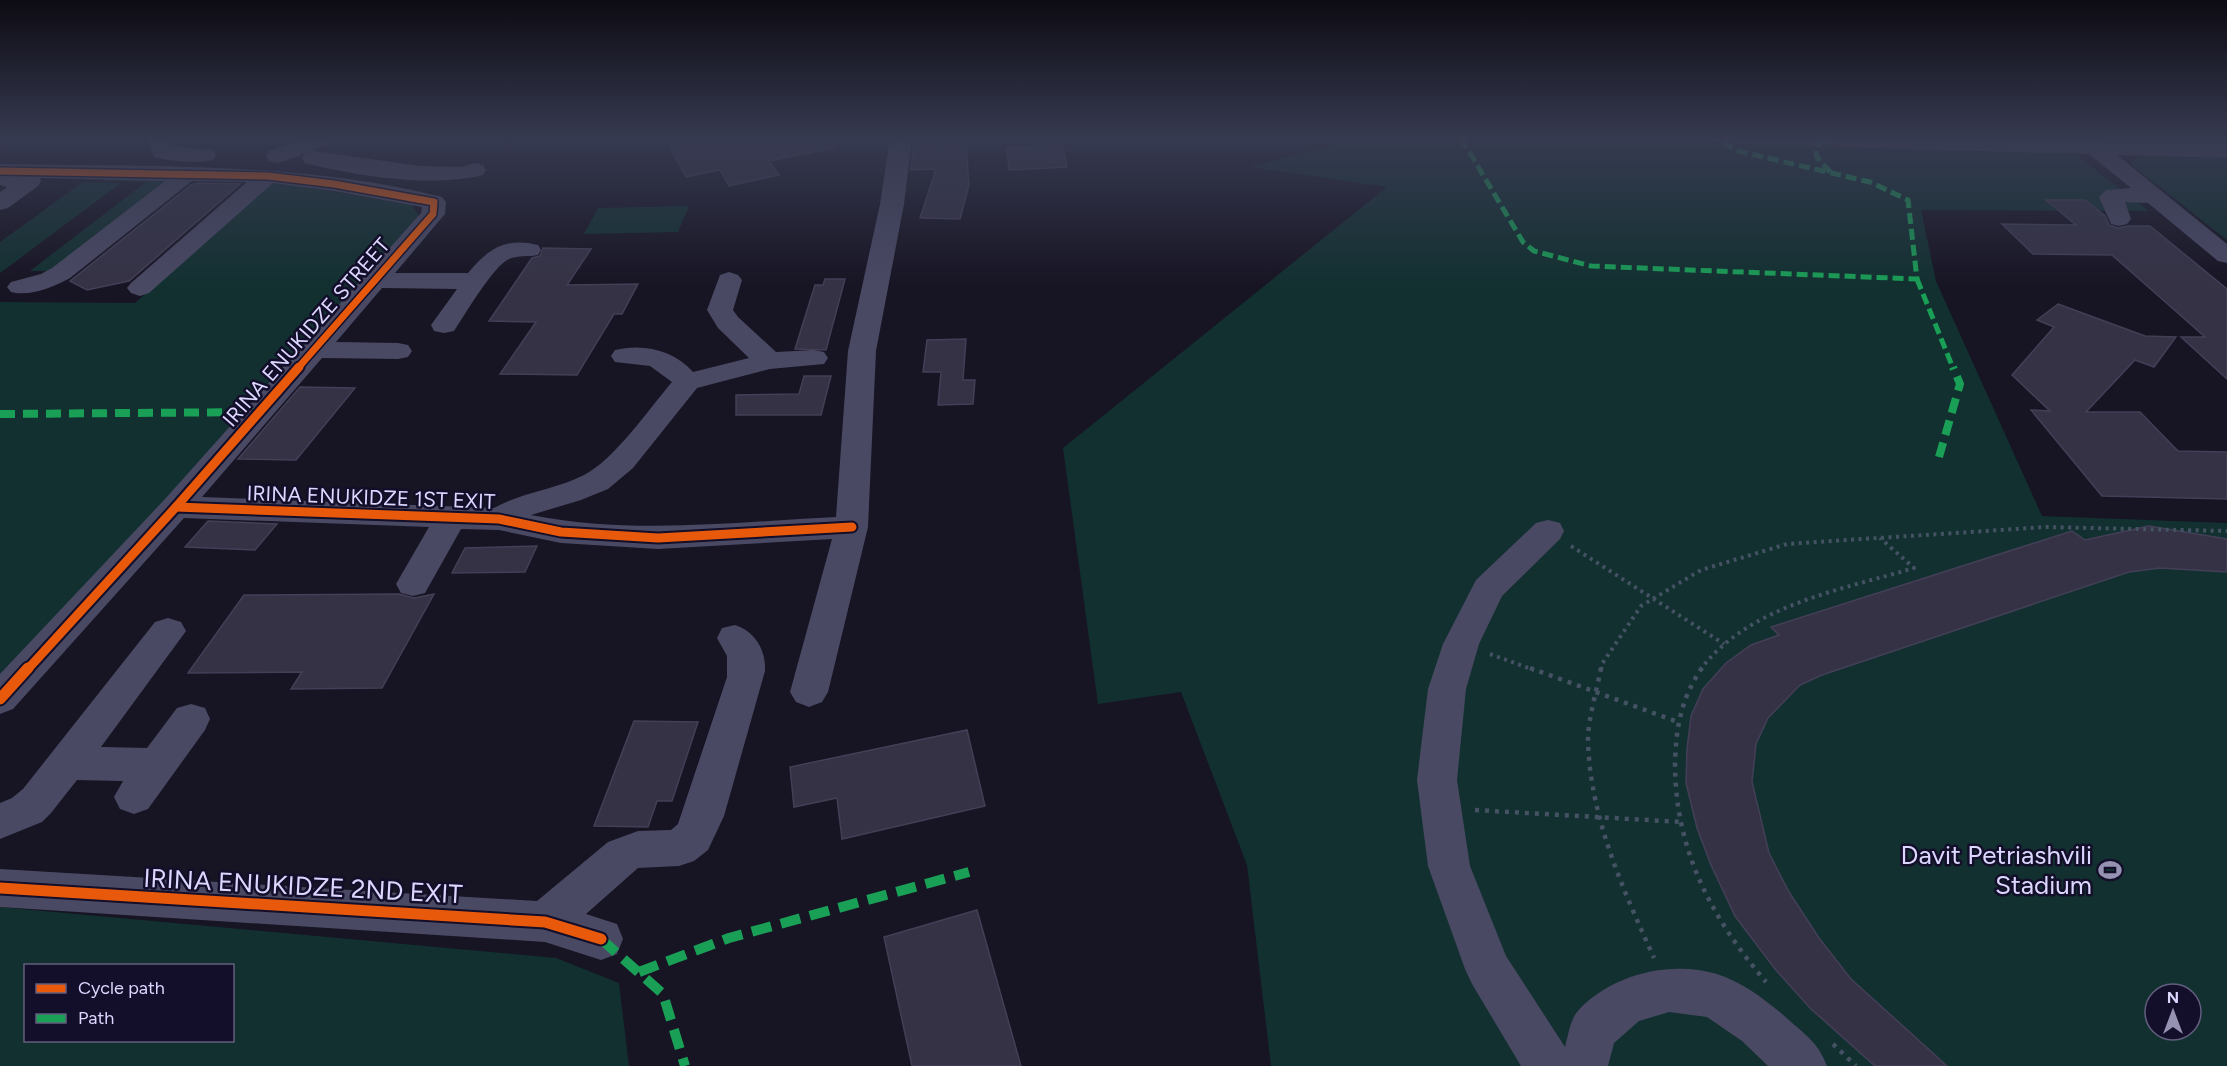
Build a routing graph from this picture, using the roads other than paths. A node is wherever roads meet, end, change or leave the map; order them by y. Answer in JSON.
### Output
{"nodes":[{"id":1,"x":20,"y":188,"type":"edge"},
{"id":2,"x":170,"y":188,"type":"edge"},
{"id":3,"x":249,"y":188,"type":"edge"},
{"id":4,"x":355,"y":188,"type":"edge"},
{"id":5,"x":894,"y":188,"type":"edge"},
{"id":6,"x":2143,"y":188,"type":"edge"},
{"id":7,"x":2153,"y":196,"type":"junction"},
{"id":8,"x":0,"y":202,"type":"edge"},
{"id":9,"x":2119,"y":219,"type":"dead end"},
{"id":10,"x":529,"y":250,"type":"dead end"},
{"id":11,"x":2227,"y":256,"type":"edge"},
{"id":12,"x":375,"y":280,"type":"junction"},
{"id":13,"x":729,"y":280,"type":"dead end"},
{"id":14,"x":476,"y":281,"type":"junction"},
{"id":15,"x":20,"y":286,"type":"dead end"},
{"id":16,"x":140,"y":288,"type":"dead end"},
{"id":17,"x":444,"y":325,"type":"dead end"},
{"id":18,"x":314,"y":350,"type":"junction"},
{"id":19,"x":398,"y":351,"type":"dead end"},
{"id":20,"x":625,"y":356,"type":"dead end"},
{"id":21,"x":814,"y":358,"type":"dead end"},
{"id":22,"x":769,"y":361,"type":"junction"},
{"id":23,"x":687,"y":382,"type":"junction"},
{"id":24,"x":176,"y":507,"type":"junction"},
{"id":25,"x":451,"y":518,"type":"junction"},
{"id":26,"x":499,"y":519,"type":"junction"},
{"id":27,"x":852,"y":527,"type":"junction"},
{"id":28,"x":1548,"y":531,"type":"road end"},
{"id":29,"x":413,"y":584,"type":"dead end"},
{"id":30,"x":168,"y":631,"type":"dead end"},
{"id":31,"x":735,"y":638,"type":"dead end"},
{"id":32,"x":809,"y":692,"type":"dead end"},
{"id":33,"x":0,"y":699,"type":"edge"},
{"id":34,"x":191,"y":719,"type":"dead end"},
{"id":35,"x":67,"y":763,"type":"junction"},
{"id":36,"x":158,"y":765,"type":"junction"},
{"id":37,"x":134,"y":797,"type":"dead end"},
{"id":38,"x":0,"y":821,"type":"edge"},
{"id":39,"x":0,"y":888,"type":"edge"},
{"id":40,"x":545,"y":922,"type":"junction"},
{"id":41,"x":601,"y":939,"type":"dead end"},
{"id":42,"x":1817,"y":1054,"type":"edge"},
{"id":43,"x":1549,"y":1066,"type":"edge"},
{"id":44,"x":1584,"y":1066,"type":"edge"}],
"edges":[{"from":1,"to":8,"type":"street"},
{"from":2,"to":15,"type":"street"},
{"from":3,"to":16,"type":"street"},
{"from":4,"to":12,"type":"street","name":"IRINA ENUKIDZE STREET"},
{"from":5,"to":27,"type":"street"},
{"from":6,"to":7,"type":"street"},
{"from":7,"to":9,"type":"street"},
{"from":7,"to":11,"type":"street"},
{"from":10,"to":14,"type":"street"},
{"from":12,"to":14,"type":"street"},
{"from":12,"to":18,"type":"street","name":"IRINA ENUKIDZE STREET"},
{"from":13,"to":22,"type":"street"},
{"from":14,"to":17,"type":"street"},
{"from":18,"to":19,"type":"street"},
{"from":18,"to":24,"type":"street","name":"IRINA ENUKIDZE STREET"},
{"from":20,"to":23,"type":"street"},
{"from":21,"to":22,"type":"street"},
{"from":22,"to":23,"type":"street"},
{"from":23,"to":26,"type":"street"},
{"from":24,"to":25,"type":"street","name":"IRINA ENUKIDZE 1ST EXIT"},
{"from":24,"to":33,"type":"street","name":"IRINA ENUKIDZE STREET"},
{"from":25,"to":26,"type":"street","name":"IRINA ENUKIDZE 1ST EXIT"},
{"from":25,"to":29,"type":"street"},
{"from":26,"to":27,"type":"street","name":"IRINA ENUKIDZE 1ST EXIT"},
{"from":27,"to":32,"type":"street"},
{"from":28,"to":43,"type":"street"},
{"from":30,"to":35,"type":"street"},
{"from":31,"to":40,"type":"street"},
{"from":34,"to":36,"type":"street"},
{"from":35,"to":36,"type":"street"},
{"from":35,"to":38,"type":"street"},
{"from":36,"to":37,"type":"street"},
{"from":39,"to":40,"type":"street","name":"IRINA ENUKIDZE 2ND EXIT"},
{"from":40,"to":41,"type":"street","name":"IRINA ENUKIDZE 2ND EXIT"},
{"from":42,"to":44,"type":"street"}]}
